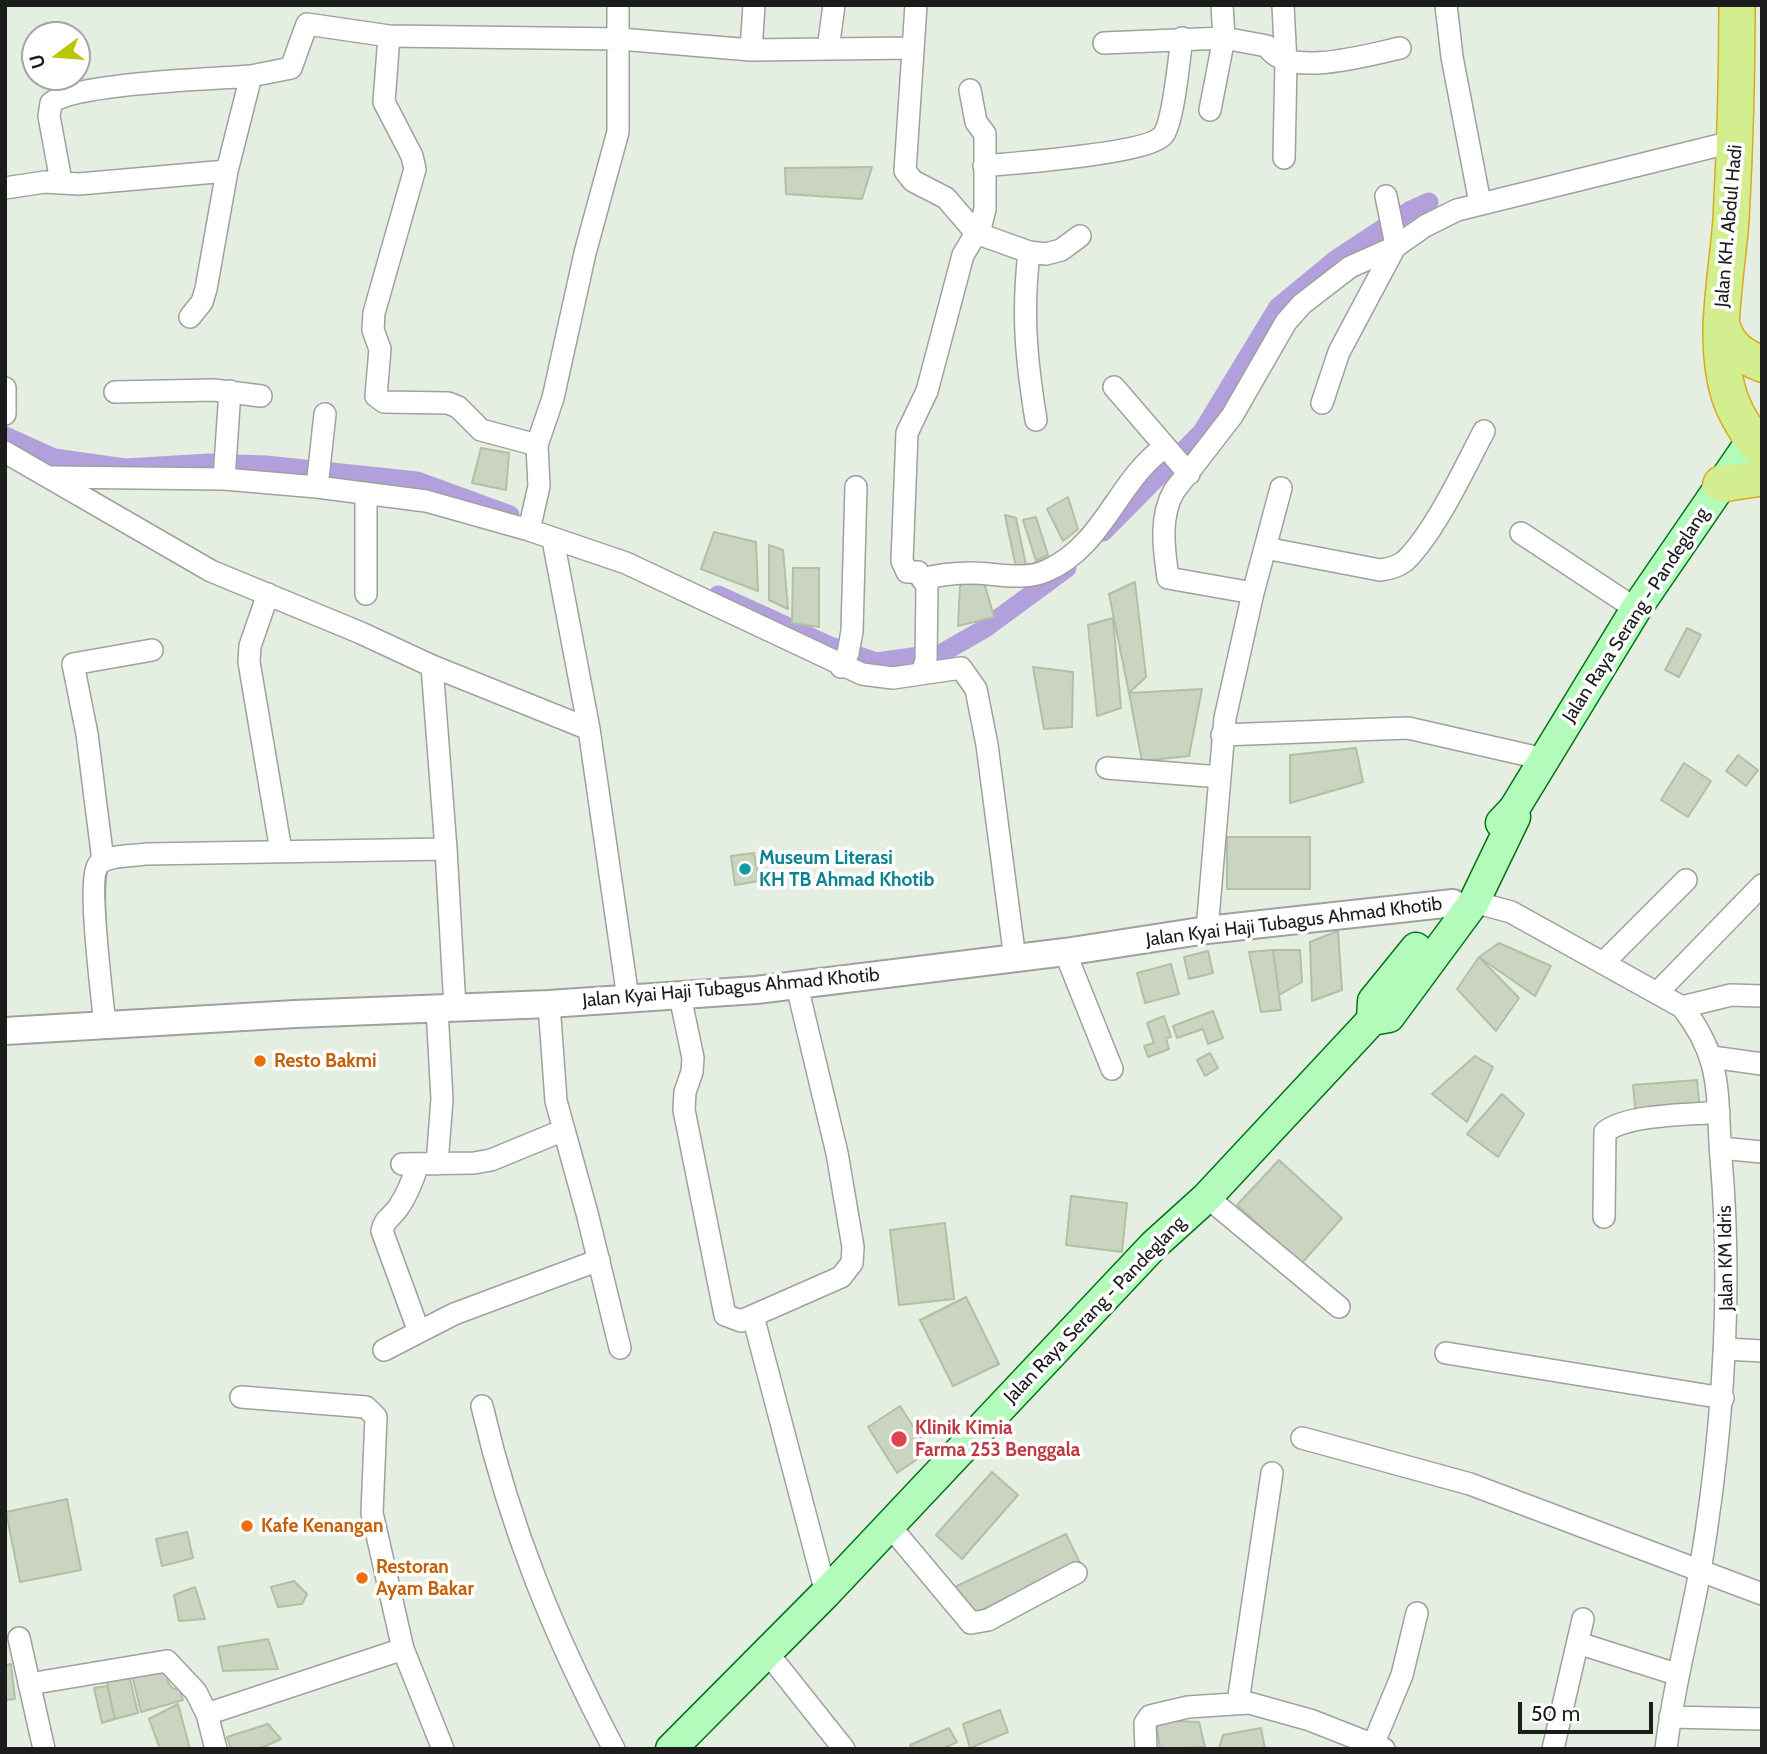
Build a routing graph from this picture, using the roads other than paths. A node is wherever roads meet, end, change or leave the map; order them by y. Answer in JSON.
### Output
{"nodes":[{"id":1,"x":618,"y":5,"type":"edge"},
{"id":2,"x":754,"y":5,"type":"edge"},
{"id":3,"x":834,"y":5,"type":"edge"},
{"id":4,"x":916,"y":5,"type":"edge"},
{"id":5,"x":1222,"y":5,"type":"edge"},
{"id":6,"x":1283,"y":5,"type":"edge"},
{"id":7,"x":1446,"y":5,"type":"edge"},
{"id":8,"x":1737,"y":5,"type":"edge"},
{"id":9,"x":389,"y":36,"type":"junction"},
{"id":10,"x":1182,"y":38,"type":"junction"},
{"id":11,"x":1224,"y":38,"type":"junction"},
{"id":12,"x":620,"y":39,"type":"junction"},
{"id":13,"x":1104,"y":43,"type":"dead end"},
{"id":14,"x":911,"y":48,"type":"junction"},
{"id":15,"x":1400,"y":48,"type":"dead end"},
{"id":16,"x":828,"y":49,"type":"junction"},
{"id":17,"x":751,"y":50,"type":"junction"},
{"id":18,"x":1286,"y":63,"type":"junction"},
{"id":19,"x":251,"y":76,"type":"junction"},
{"id":20,"x":970,"y":90,"type":"dead end"},
{"id":21,"x":1210,"y":110,"type":"dead end"},
{"id":22,"x":1736,"y":141,"type":"junction"},
{"id":23,"x":1284,"y":158,"type":"dead end"},
{"id":24,"x":984,"y":166,"type":"junction"},
{"id":25,"x":227,"y":171,"type":"junction"},
{"id":26,"x":61,"y":181,"type":"junction"},
{"id":27,"x":5,"y":188,"type":"edge"},
{"id":28,"x":1386,"y":196,"type":"dead end"},
{"id":29,"x":1480,"y":203,"type":"junction"},
{"id":30,"x":976,"y":233,"type":"junction"},
{"id":31,"x":1080,"y":236,"type":"dead end"},
{"id":32,"x":1396,"y":245,"type":"junction"},
{"id":33,"x":1029,"y":252,"type":"junction"},
{"id":34,"x":190,"y":317,"type":"dead end"},
{"id":35,"x":1721,"y":323,"type":"junction"},
{"id":36,"x":1762,"y":364,"type":"edge"},
{"id":37,"x":1114,"y":387,"type":"dead end"},
{"id":38,"x":5,"y":388,"type":"edge"},
{"id":39,"x":230,"y":391,"type":"junction"},
{"id":40,"x":116,"y":392,"type":"dead end"},
{"id":41,"x":261,"y":396,"type":"dead end"},
{"id":42,"x":1321,"y":404,"type":"dead end"},
{"id":43,"x":5,"y":414,"type":"edge"},
{"id":44,"x":325,"y":414,"type":"dead end"},
{"id":45,"x":1036,"y":420,"type":"dead end"},
{"id":46,"x":1484,"y":431,"type":"dead end"},
{"id":47,"x":1759,"y":438,"type":"edge"},
{"id":48,"x":537,"y":446,"type":"junction"},
{"id":49,"x":1168,"y":450,"type":"junction"},
{"id":50,"x":5,"y":452,"type":"edge"},
{"id":51,"x":224,"y":469,"type":"junction"},
{"id":52,"x":1187,"y":473,"type":"junction"},
{"id":53,"x":51,"y":477,"type":"junction"},
{"id":54,"x":318,"y":477,"type":"junction"},
{"id":55,"x":1762,"y":478,"type":"edge"},
{"id":56,"x":1721,"y":484,"type":"junction"},
{"id":57,"x":856,"y":487,"type":"dead end"},
{"id":58,"x":1281,"y":488,"type":"dead end"},
{"id":59,"x":366,"y":493,"type":"junction"},
{"id":60,"x":530,"y":527,"type":"junction"},
{"id":61,"x":1521,"y":533,"type":"dead end"},
{"id":62,"x":553,"y":540,"type":"junction"},
{"id":63,"x":1265,"y":548,"type":"junction"},
{"id":64,"x":922,"y":579,"type":"junction"},
{"id":65,"x":1253,"y":593,"type":"junction"},
{"id":66,"x":268,"y":594,"type":"junction"},
{"id":67,"x":366,"y":594,"type":"dead end"},
{"id":68,"x":1636,"y":609,"type":"junction"},
{"id":69,"x":152,"y":650,"type":"dead end"},
{"id":70,"x":844,"y":660,"type":"junction"},
{"id":71,"x":432,"y":666,"type":"junction"},
{"id":72,"x":924,"y":666,"type":"junction"},
{"id":73,"x":589,"y":729,"type":"junction"},
{"id":74,"x":1223,"y":735,"type":"junction"},
{"id":75,"x":1544,"y":759,"type":"junction"},
{"id":76,"x":1107,"y":768,"type":"dead end"},
{"id":77,"x":1220,"y":777,"type":"junction"},
{"id":78,"x":446,"y":849,"type":"junction"},
{"id":79,"x":281,"y":851,"type":"junction"},
{"id":80,"x":103,"y":861,"type":"junction"},
{"id":81,"x":1686,"y":880,"type":"dead end"},
{"id":82,"x":1762,"y":885,"type":"edge"},
{"id":83,"x":1464,"y":903,"type":"junction"},
{"id":84,"x":1207,"y":930,"type":"junction"},
{"id":85,"x":1065,"y":952,"type":"junction"},
{"id":86,"x":1014,"y":959,"type":"junction"},
{"id":87,"x":1605,"y":961,"type":"junction"},
{"id":88,"x":797,"y":986,"type":"junction"},
{"id":89,"x":1657,"y":993,"type":"junction"},
{"id":90,"x":680,"y":996,"type":"junction"},
{"id":91,"x":1762,"y":996,"type":"edge"},
{"id":92,"x":628,"y":998,"type":"junction"},
{"id":93,"x":549,"y":1004,"type":"junction"},
{"id":94,"x":1682,"y":1007,"type":"junction"},
{"id":95,"x":446,"y":1009,"type":"junction"},
{"id":96,"x":105,"y":1026,"type":"junction"},
{"id":97,"x":5,"y":1031,"type":"edge"},
{"id":98,"x":1712,"y":1057,"type":"junction"},
{"id":99,"x":1762,"y":1064,"type":"edge"},
{"id":100,"x":1112,"y":1069,"type":"dead end"},
{"id":101,"x":1719,"y":1112,"type":"junction"},
{"id":102,"x":564,"y":1130,"type":"junction"},
{"id":103,"x":1720,"y":1148,"type":"junction"},
{"id":104,"x":1762,"y":1152,"type":"edge"},
{"id":105,"x":419,"y":1164,"type":"junction"},
{"id":106,"x":1207,"y":1197,"type":"junction"},
{"id":107,"x":1604,"y":1217,"type":"dead end"},
{"id":108,"x":599,"y":1260,"type":"junction"},
{"id":109,"x":1339,"y":1307,"type":"dead end"},
{"id":110,"x":753,"y":1316,"type":"junction"},
{"id":111,"x":419,"y":1332,"type":"junction"},
{"id":112,"x":620,"y":1348,"type":"dead end"},
{"id":113,"x":1726,"y":1349,"type":"junction"},
{"id":114,"x":384,"y":1350,"type":"dead end"},
{"id":115,"x":1762,"y":1351,"type":"edge"},
{"id":116,"x":1446,"y":1353,"type":"dead end"},
{"id":117,"x":241,"y":1397,"type":"dead end"},
{"id":118,"x":1723,"y":1398,"type":"junction"},
{"id":119,"x":482,"y":1406,"type":"dead end"},
{"id":120,"x":1302,"y":1438,"type":"dead end"},
{"id":121,"x":1272,"y":1473,"type":"dead end"},
{"id":122,"x":889,"y":1525,"type":"junction"},
{"id":123,"x":1699,"y":1572,"type":"junction"},
{"id":124,"x":1076,"y":1573,"type":"dead end"},
{"id":125,"x":826,"y":1593,"type":"junction"},
{"id":126,"x":1762,"y":1594,"type":"edge"},
{"id":127,"x":1417,"y":1613,"type":"dead end"},
{"id":128,"x":1583,"y":1619,"type":"dead end"},
{"id":129,"x":19,"y":1638,"type":"dead end"},
{"id":130,"x":1578,"y":1643,"type":"junction"},
{"id":131,"x":403,"y":1649,"type":"junction"},
{"id":132,"x":766,"y":1651,"type":"junction"},
{"id":133,"x":1676,"y":1674,"type":"junction"},
{"id":134,"x":29,"y":1684,"type":"junction"},
{"id":135,"x":1238,"y":1702,"type":"junction"},
{"id":136,"x":207,"y":1714,"type":"junction"},
{"id":137,"x":1670,"y":1717,"type":"junction"},
{"id":138,"x":1762,"y":1719,"type":"edge"},
{"id":139,"x":687,"y":1743,"type":"edge"},
{"id":140,"x":1379,"y":1747,"type":"edge"},
{"id":141,"x":44,"y":1749,"type":"edge"},
{"id":142,"x":216,"y":1749,"type":"edge"},
{"id":143,"x":443,"y":1749,"type":"edge"},
{"id":144,"x":614,"y":1749,"type":"edge"},
{"id":145,"x":844,"y":1749,"type":"edge"},
{"id":146,"x":1146,"y":1749,"type":"edge"},
{"id":147,"x":1553,"y":1749,"type":"edge"},
{"id":148,"x":1666,"y":1749,"type":"edge"}],
"edges":[{"from":1,"to":12,"type":"street"},
{"from":2,"to":17,"type":"street"},
{"from":3,"to":16,"type":"street"},
{"from":4,"to":14,"type":"street"},
{"from":5,"to":11,"type":"street"},
{"from":6,"to":18,"type":"street"},
{"from":7,"to":29,"type":"street"},
{"from":8,"to":22,"type":"highway","name":"Jalan KH. Abdul Hadi"},
{"from":9,"to":12,"type":"street"},
{"from":9,"to":19,"type":"street"},
{"from":9,"to":48,"type":"street"},
{"from":10,"to":11,"type":"street"},
{"from":10,"to":13,"type":"street"},
{"from":10,"to":24,"type":"street"},
{"from":11,"to":18,"type":"street"},
{"from":11,"to":21,"type":"street"},
{"from":12,"to":17,"type":"street"},
{"from":12,"to":48,"type":"street"},
{"from":14,"to":16,"type":"street"},
{"from":14,"to":30,"type":"street"},
{"from":15,"to":18,"type":"street"},
{"from":16,"to":17,"type":"street"},
{"from":18,"to":23,"type":"street"},
{"from":19,"to":25,"type":"street"},
{"from":19,"to":26,"type":"street"},
{"from":20,"to":24,"type":"street"},
{"from":22,"to":29,"type":"street"},
{"from":22,"to":35,"type":"highway","name":"Jalan KH. Abdul Hadi"},
{"from":24,"to":30,"type":"street"},
{"from":25,"to":26,"type":"street"},
{"from":25,"to":34,"type":"street"},
{"from":26,"to":27,"type":"street"},
{"from":28,"to":32,"type":"street"},
{"from":29,"to":32,"type":"street"},
{"from":30,"to":33,"type":"street"},
{"from":30,"to":64,"type":"street"},
{"from":31,"to":33,"type":"street"},
{"from":32,"to":42,"type":"street"},
{"from":32,"to":52,"type":"street"},
{"from":33,"to":45,"type":"street"},
{"from":35,"to":36,"type":"highway"},
{"from":35,"to":47,"type":"highway","name":"Jalan KH. Abdul Hadi"},
{"from":37,"to":49,"type":"street"},
{"from":38,"to":43,"type":"street"},
{"from":39,"to":40,"type":"street"},
{"from":39,"to":41,"type":"street"},
{"from":39,"to":51,"type":"street"},
{"from":44,"to":54,"type":"street"},
{"from":46,"to":63,"type":"street"},
{"from":47,"to":56,"type":"main road","name":"Jalan Raya Serang - Pandeglang"},
{"from":48,"to":60,"type":"street"},
{"from":49,"to":52,"type":"street"},
{"from":49,"to":64,"type":"street"},
{"from":50,"to":53,"type":"street"},
{"from":51,"to":53,"type":"street"},
{"from":51,"to":54,"type":"street"},
{"from":52,"to":65,"type":"street"},
{"from":53,"to":66,"type":"street"},
{"from":54,"to":59,"type":"street"},
{"from":55,"to":56,"type":"highway"},
{"from":56,"to":68,"type":"main road","name":"Jalan Raya Serang - Pandeglang"},
{"from":57,"to":70,"type":"street"},
{"from":58,"to":63,"type":"street"},
{"from":59,"to":60,"type":"street"},
{"from":59,"to":67,"type":"street"},
{"from":60,"to":62,"type":"street"},
{"from":61,"to":68,"type":"street"},
{"from":62,"to":70,"type":"street"},
{"from":62,"to":73,"type":"street"},
{"from":63,"to":65,"type":"street"},
{"from":64,"to":72,"type":"street"},
{"from":65,"to":74,"type":"street"},
{"from":66,"to":71,"type":"street"},
{"from":66,"to":79,"type":"street"},
{"from":68,"to":75,"type":"main road","name":"Jalan Raya Serang - Pandeglang"},
{"from":69,"to":80,"type":"street"},
{"from":70,"to":72,"type":"street"},
{"from":71,"to":73,"type":"street"},
{"from":71,"to":78,"type":"street"},
{"from":72,"to":86,"type":"street"},
{"from":73,"to":92,"type":"street"},
{"from":74,"to":75,"type":"street"},
{"from":74,"to":77,"type":"street"},
{"from":75,"to":83,"type":"main road","name":"Jalan Raya Serang - Pandeglang"},
{"from":76,"to":77,"type":"street"},
{"from":77,"to":84,"type":"street"},
{"from":78,"to":79,"type":"street"},
{"from":78,"to":95,"type":"street"},
{"from":79,"to":80,"type":"street"},
{"from":80,"to":96,"type":"street"},
{"from":81,"to":87,"type":"street"},
{"from":82,"to":89,"type":"street"},
{"from":83,"to":84,"type":"street","name":"Jalan Kyai Haji Tubagus Ahmad Khotib"},
{"from":83,"to":87,"type":"street","name":"Jalan KM Idris"},
{"from":83,"to":106,"type":"main road","name":"Jalan Raya Serang - Pandeglang"},
{"from":84,"to":85,"type":"street","name":"Jalan Kyai Haji Tubagus Ahmad Khotib"},
{"from":85,"to":86,"type":"street","name":"Jalan Kyai Haji Tubagus Ahmad Khotib"},
{"from":85,"to":100,"type":"street"},
{"from":86,"to":88,"type":"street","name":"Jalan Kyai Haji Tubagus Ahmad Khotib"},
{"from":87,"to":89,"type":"street","name":"Jalan KM Idris"},
{"from":88,"to":90,"type":"street","name":"Jalan Kyai Haji Tubagus Ahmad Khotib"},
{"from":88,"to":110,"type":"street"},
{"from":89,"to":94,"type":"street","name":"Jalan KM Idris"},
{"from":90,"to":92,"type":"street","name":"Jalan Kyai Haji Tubagus Ahmad Khotib"},
{"from":90,"to":110,"type":"street"},
{"from":91,"to":94,"type":"street"},
{"from":92,"to":93,"type":"street","name":"Jalan Kyai Haji Tubagus Ahmad Khotib"},
{"from":93,"to":95,"type":"street","name":"Jalan Kyai Haji Tubagus Ahmad Khotib"},
{"from":93,"to":102,"type":"street"},
{"from":94,"to":98,"type":"street","name":"Jalan KM Idris"},
{"from":95,"to":96,"type":"street","name":"Jalan Kyai Haji Tubagus Ahmad Khotib"},
{"from":95,"to":105,"type":"street"},
{"from":96,"to":97,"type":"street","name":"Jalan Kyai Haji Tubagus Ahmad Khotib"},
{"from":98,"to":99,"type":"street"},
{"from":98,"to":101,"type":"street","name":"Jalan KM Idris"},
{"from":101,"to":103,"type":"street","name":"Jalan KM Idris"},
{"from":101,"to":107,"type":"street"},
{"from":102,"to":105,"type":"street"},
{"from":102,"to":108,"type":"street"},
{"from":103,"to":104,"type":"street"},
{"from":103,"to":113,"type":"street","name":"Jalan KM Idris"},
{"from":105,"to":111,"type":"street"},
{"from":106,"to":109,"type":"street"},
{"from":106,"to":122,"type":"main road","name":"Jalan Raya Serang - Pandeglang"},
{"from":108,"to":111,"type":"street"},
{"from":108,"to":112,"type":"street"},
{"from":110,"to":125,"type":"street"},
{"from":111,"to":114,"type":"street"},
{"from":113,"to":115,"type":"street"},
{"from":113,"to":118,"type":"street","name":"Jalan KM Idris"},
{"from":116,"to":118,"type":"street"},
{"from":117,"to":131,"type":"street"},
{"from":118,"to":123,"type":"street","name":"Jalan KM Idris"},
{"from":119,"to":144,"type":"street"},
{"from":120,"to":123,"type":"street"},
{"from":121,"to":135,"type":"street"},
{"from":122,"to":124,"type":"street"},
{"from":122,"to":125,"type":"main road","name":"Jalan Raya Serang - Pandeglang"},
{"from":123,"to":126,"type":"street"},
{"from":123,"to":133,"type":"street","name":"Jalan KM Idris"},
{"from":125,"to":132,"type":"main road","name":"Jalan Raya Serang - Pandeglang"},
{"from":127,"to":140,"type":"street"},
{"from":128,"to":130,"type":"street"},
{"from":129,"to":134,"type":"street"},
{"from":130,"to":133,"type":"street"},
{"from":130,"to":147,"type":"street"},
{"from":131,"to":136,"type":"street"},
{"from":131,"to":143,"type":"street"},
{"from":132,"to":139,"type":"main road","name":"Jalan Raya Serang - Pandeglang"},
{"from":132,"to":145,"type":"street"},
{"from":133,"to":137,"type":"street","name":"Jalan KM Idris"},
{"from":134,"to":136,"type":"street"},
{"from":134,"to":141,"type":"street"},
{"from":135,"to":140,"type":"street"},
{"from":135,"to":146,"type":"street"},
{"from":136,"to":142,"type":"street"},
{"from":137,"to":138,"type":"street"},
{"from":137,"to":148,"type":"street","name":"Jalan KM Idris"}]}
